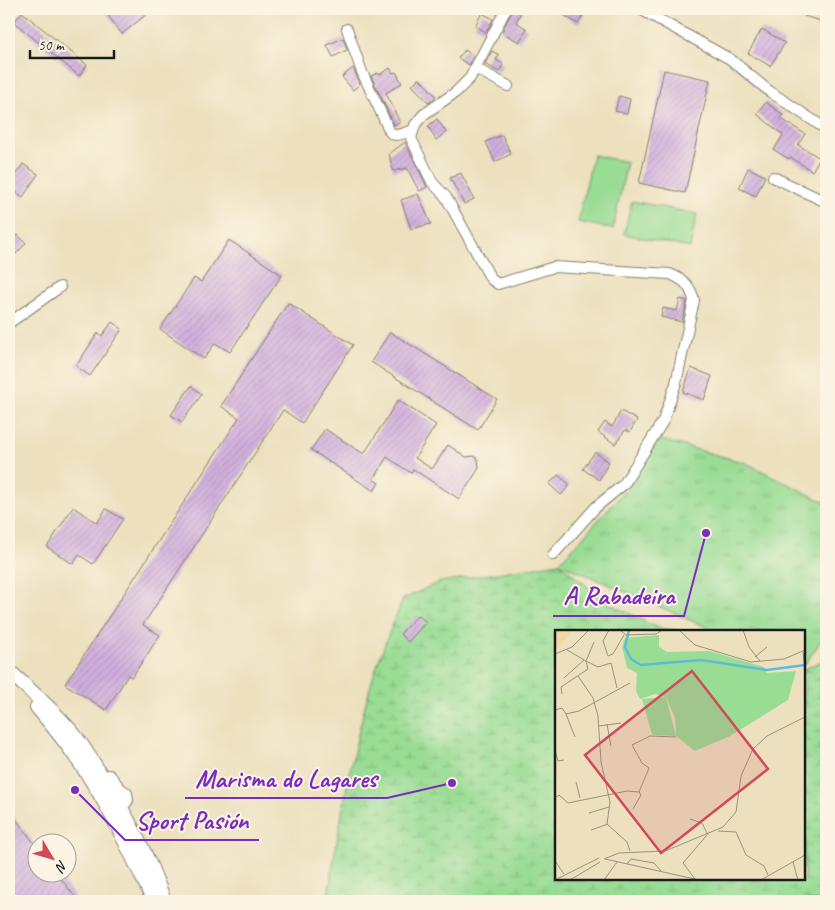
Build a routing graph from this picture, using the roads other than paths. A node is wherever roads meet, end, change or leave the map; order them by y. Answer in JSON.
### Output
{"nodes":[{"id":1,"x":506,"y":9,"type":"edge"},
{"id":2,"x":640,"y":9,"type":"edge"},
{"id":3,"x":347,"y":29,"type":"dead end"},
{"id":4,"x":475,"y":68,"type":"junction"},
{"id":5,"x":508,"y":86,"type":"dead end"},
{"id":6,"x":826,"y":129,"type":"edge"},
{"id":7,"x":412,"y":132,"type":"junction"},
{"id":8,"x":773,"y":177,"type":"dead end"},
{"id":9,"x":826,"y":202,"type":"edge"},
{"id":10,"x":60,"y":287,"type":"dead end"},
{"id":11,"x":9,"y":324,"type":"edge"},
{"id":12,"x":553,"y":555,"type":"dead end"},
{"id":13,"x":13,"y":674,"type":"edge"},
{"id":14,"x":72,"y":742,"type":"junction"},
{"id":15,"x":117,"y":800,"type":"junction"},
{"id":16,"x":135,"y":862,"type":"junction"},
{"id":17,"x":154,"y":901,"type":"edge"},
{"id":18,"x":164,"y":901,"type":"edge"}],
"edges":[{"from":1,"to":4,"type":"street"},
{"from":2,"to":6,"type":"street"},
{"from":3,"to":7,"type":"street"},
{"from":4,"to":5,"type":"street"},
{"from":4,"to":7,"type":"street"},
{"from":7,"to":12,"type":"street"},
{"from":8,"to":9,"type":"street"},
{"from":10,"to":11,"type":"street"},
{"from":13,"to":14,"type":"main road"},
{"from":14,"to":15,"type":"main road"},
{"from":14,"to":16,"type":"main road"},
{"from":15,"to":16,"type":"main road"},
{"from":15,"to":18,"type":"main road"},
{"from":16,"to":17,"type":"main road"}]}
